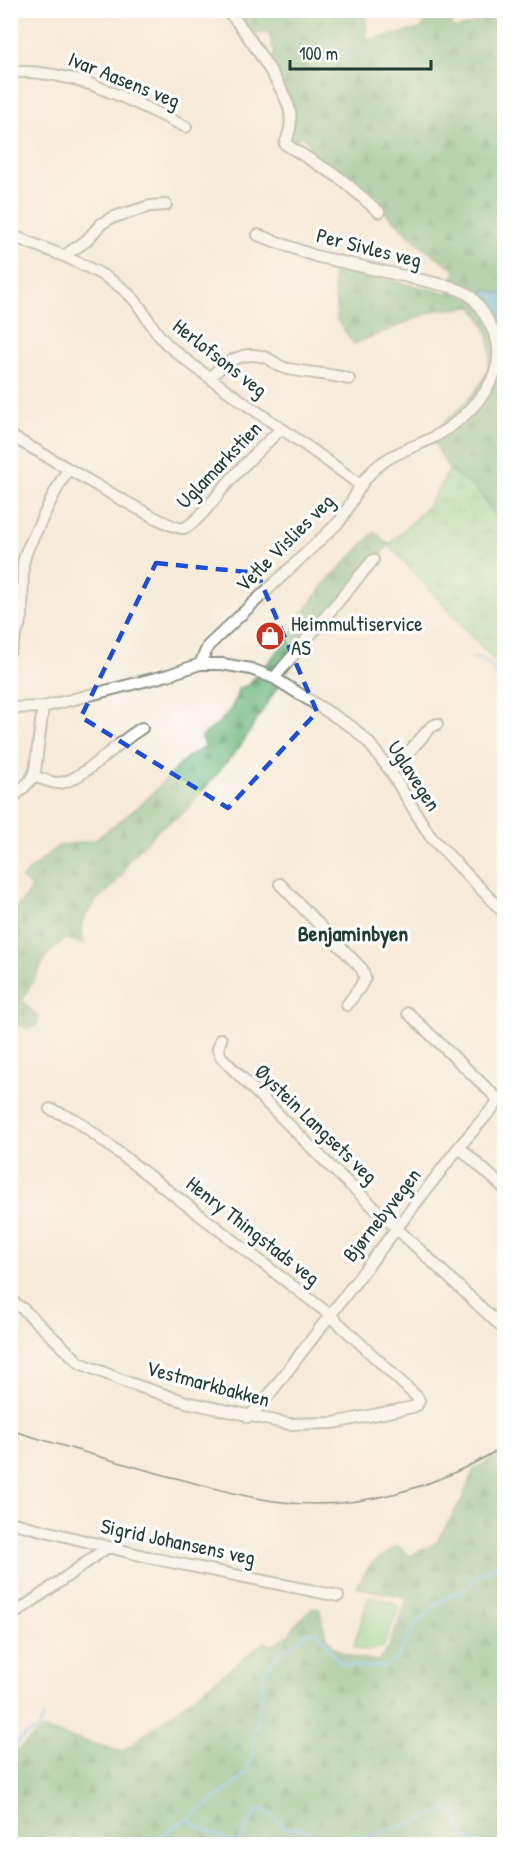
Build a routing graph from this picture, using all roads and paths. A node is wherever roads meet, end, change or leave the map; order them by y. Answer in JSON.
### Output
{"nodes":[{"id":1,"x":226,"y":10,"type":"edge"},
{"id":2,"x":10,"y":72,"type":"edge"},
{"id":3,"x":186,"y":127,"type":"dead end"},
{"id":4,"x":166,"y":205,"type":"dead end"},
{"id":5,"x":379,"y":212,"type":"dead end"},
{"id":6,"x":10,"y":235,"type":"edge"},
{"id":7,"x":258,"y":236,"type":"dead end"},
{"id":8,"x":64,"y":256,"type":"junction"},
{"id":9,"x":470,"y":295,"type":"joint"},
{"id":10,"x":210,"y":378,"type":"junction"},
{"id":11,"x":349,"y":379,"type":"dead end"},
{"id":12,"x":281,"y":429,"type":"junction"},
{"id":13,"x":10,"y":436,"type":"edge"},
{"id":14,"x":68,"y":469,"type":"junction"},
{"id":15,"x":360,"y":485,"type":"junction"},
{"id":16,"x":373,"y":560,"type":"dead end"},
{"id":17,"x":10,"y":651,"type":"edge"},
{"id":18,"x":200,"y":663,"type":"junction"},
{"id":19,"x":274,"y":678,"type":"junction"},
{"id":20,"x":10,"y":708,"type":"edge"},
{"id":21,"x":43,"y":708,"type":"junction"},
{"id":22,"x":437,"y":724,"type":"dead end"},
{"id":23,"x":142,"y":728,"type":"dead end"},
{"id":24,"x":391,"y":772,"type":"junction"},
{"id":25,"x":33,"y":776,"type":"junction"},
{"id":26,"x":10,"y":801,"type":"edge"},
{"id":27,"x":280,"y":884,"type":"dead end"},
{"id":28,"x":504,"y":914,"type":"edge"},
{"id":29,"x":347,"y":1005,"type":"dead end"},
{"id":30,"x":408,"y":1012,"type":"dead end"},
{"id":31,"x":221,"y":1039,"type":"dead end"},
{"id":32,"x":502,"y":1097,"type":"edge"},
{"id":33,"x":50,"y":1109,"type":"dead end"},
{"id":34,"x":459,"y":1147,"type":"junction"},
{"id":35,"x":504,"y":1188,"type":"edge"},
{"id":36,"x":396,"y":1228,"type":"junction"},
{"id":37,"x":10,"y":1300,"type":"edge"},
{"id":38,"x":329,"y":1314,"type":"junction"},
{"id":39,"x":504,"y":1329,"type":"edge"},
{"id":40,"x":419,"y":1401,"type":"joint"},
{"id":41,"x":248,"y":1417,"type":"junction"},
{"id":42,"x":10,"y":1522,"type":"edge"},
{"id":43,"x":108,"y":1547,"type":"junction"},
{"id":44,"x":338,"y":1596,"type":"dead end"},
{"id":45,"x":10,"y":1617,"type":"edge"}],
"edges":[{"from":1,"to":5,"type":"street"},
{"from":2,"to":3,"type":"street","name":"Ivar Aasens veg"},
{"from":4,"to":8,"type":"street"},
{"from":6,"to":8,"type":"street"},
{"from":7,"to":9,"type":"street","name":"Per Sivles veg"},
{"from":8,"to":10,"type":"street","name":"Herlofsons veg"},
{"from":9,"to":15,"type":"street","name":"Vetle Vislies veg"},
{"from":10,"to":11,"type":"street"},
{"from":10,"to":12,"type":"street","name":"Herlofsons veg"},
{"from":12,"to":14,"type":"street","name":"Uglamarkstien"},
{"from":12,"to":15,"type":"street","name":"Herlofsons veg"},
{"from":13,"to":14,"type":"street"},
{"from":14,"to":17,"type":"street"},
{"from":15,"to":18,"type":"street","name":"Vetle Vislies veg"},
{"from":16,"to":19,"type":"street"},
{"from":18,"to":19,"type":"street","name":"Uglavegen"},
{"from":18,"to":21,"type":"street","name":"Uglavegen"},
{"from":19,"to":24,"type":"street","name":"Uglavegen"},
{"from":20,"to":21,"type":"street","name":"Uglavegen"},
{"from":21,"to":25,"type":"street"},
{"from":22,"to":24,"type":"street"},
{"from":23,"to":25,"type":"street"},
{"from":24,"to":28,"type":"street","name":"Uglavegen"},
{"from":25,"to":26,"type":"street"},
{"from":27,"to":29,"type":"street"},
{"from":30,"to":32,"type":"street"},
{"from":31,"to":36,"type":"street","name":"Øystein Langsets veg"},
{"from":32,"to":34,"type":"street","name":"Bjørnebyvegen"},
{"from":33,"to":38,"type":"street","name":"Henry Thingstads veg"},
{"from":34,"to":35,"type":"street"},
{"from":34,"to":36,"type":"street","name":"Bjørnebyvegen"},
{"from":36,"to":38,"type":"street","name":"Bjørnebyvegen"},
{"from":36,"to":39,"type":"street","name":"Øystein Langsets veg"},
{"from":37,"to":41,"type":"street","name":"Vestmarkbakken"},
{"from":38,"to":40,"type":"street","name":"Henry Thingstads veg"},
{"from":38,"to":41,"type":"street","name":"Bjørnebyvegen"},
{"from":40,"to":41,"type":"street","name":"Vestmarkbakken"},
{"from":42,"to":43,"type":"street","name":"Sigrid Johansens veg"},
{"from":43,"to":44,"type":"street","name":"Sigrid Johansens veg"},
{"from":43,"to":45,"type":"street"}]}
